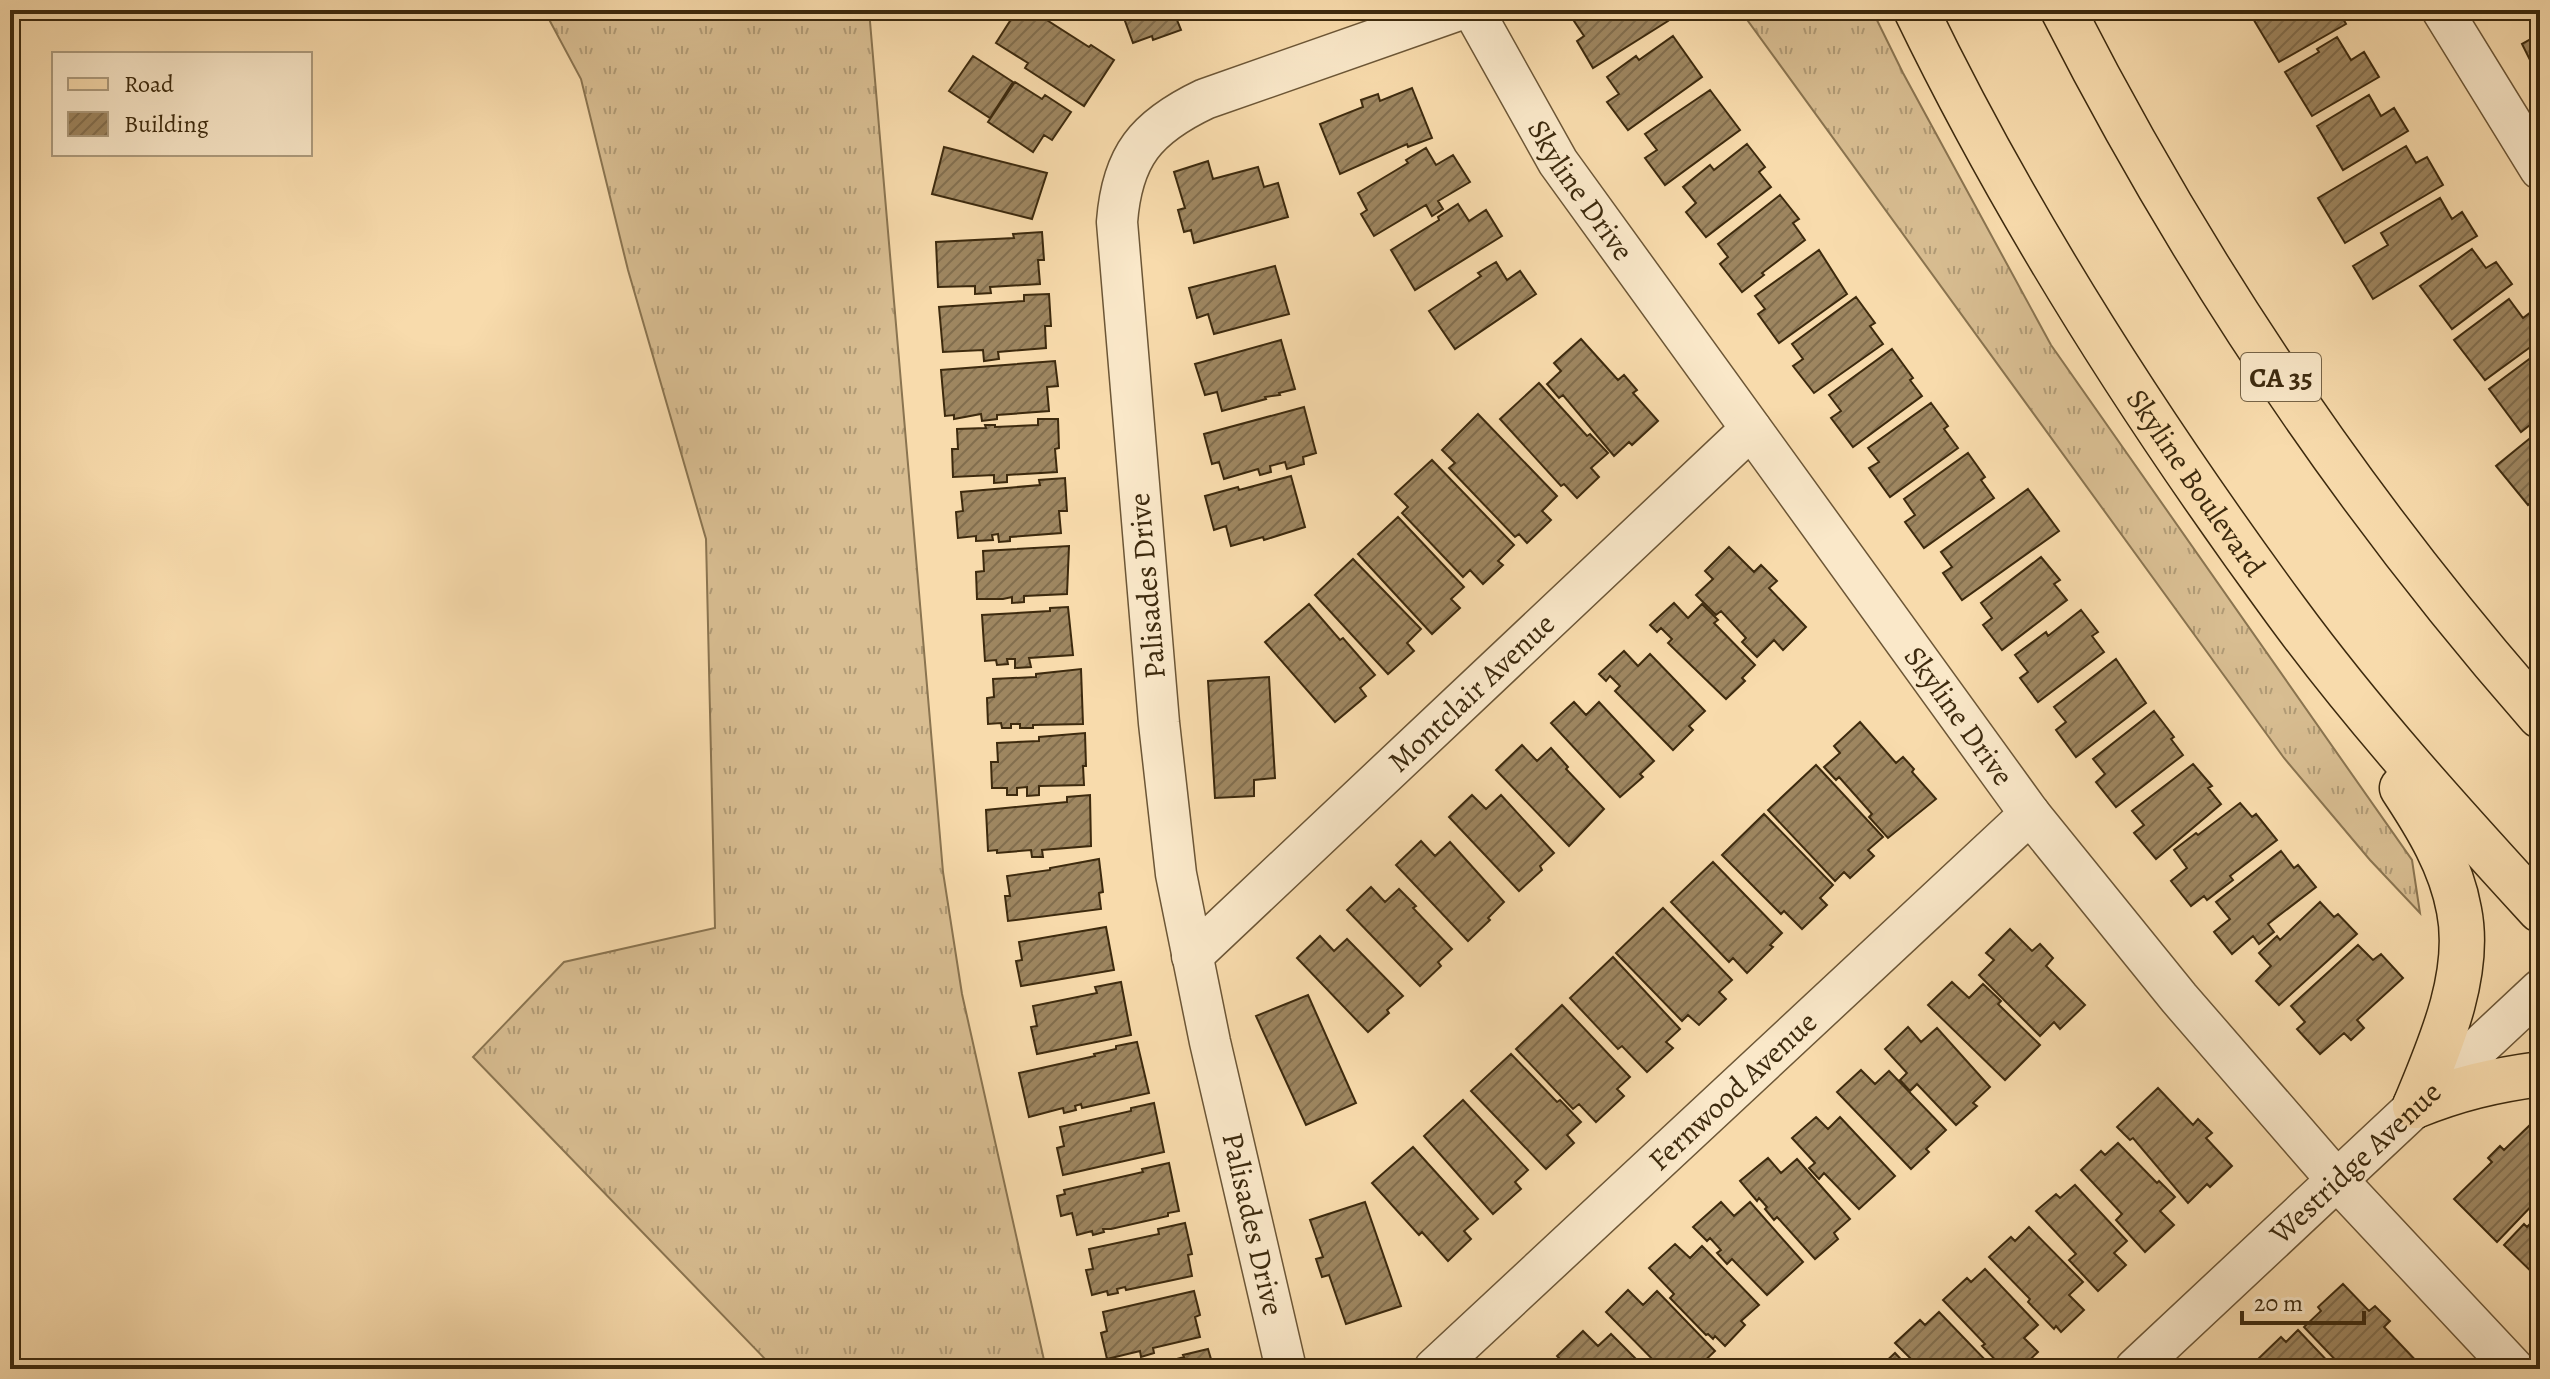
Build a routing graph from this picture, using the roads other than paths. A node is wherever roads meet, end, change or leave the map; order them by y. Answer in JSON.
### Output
{"nodes":[{"id":1,"x":1459,"y":10,"type":"edge"},
{"id":2,"x":1473,"y":10,"type":"edge"},
{"id":3,"x":1916,"y":10,"type":"edge"},
{"id":4,"x":2063,"y":10,"type":"edge"},
{"id":5,"x":2442,"y":10,"type":"edge"},
{"id":6,"x":2540,"y":169,"type":"edge"},
{"id":7,"x":1751,"y":429,"type":"junction"},
{"id":8,"x":2390,"y":530,"type":"junction"},
{"id":9,"x":2287,"y":612,"type":"junction"},
{"id":10,"x":2540,"y":667,"type":"edge"},
{"id":11,"x":2540,"y":716,"type":"edge"},
{"id":12,"x":2030,"y":814,"type":"junction"},
{"id":13,"x":2540,"y":910,"type":"edge"},
{"id":14,"x":1192,"y":956,"type":"junction"},
{"id":15,"x":2540,"y":990,"type":"edge"},
{"id":16,"x":2540,"y":1074,"type":"edge"},
{"id":17,"x":2415,"y":1106,"type":"junction"},
{"id":18,"x":2336,"y":1179,"type":"junction"},
{"id":19,"x":1286,"y":1369,"type":"edge"},
{"id":20,"x":1434,"y":1369,"type":"edge"},
{"id":21,"x":2135,"y":1369,"type":"edge"},
{"id":22,"x":2514,"y":1369,"type":"edge"}],
"edges":[{"from":1,"to":14,"type":"street","name":"Palisades Drive"},
{"from":2,"to":7,"type":"street","name":"Skyline Drive"},
{"from":3,"to":9,"type":"main road","name":"Skyline Boulevard"},
{"from":4,"to":8,"type":"main road","number":"CA 35"},
{"from":5,"to":6,"type":"street"},
{"from":7,"to":12,"type":"street","name":"Skyline Drive"},
{"from":7,"to":14,"type":"street","name":"Montclair Avenue"},
{"from":8,"to":10,"type":"main road"},
{"from":8,"to":11,"type":"main road","number":"CA 35"},
{"from":9,"to":13,"type":"main road","name":"Skyline Boulevard"},
{"from":9,"to":17,"type":"main road"},
{"from":12,"to":18,"type":"street","name":"Skyline Drive"},
{"from":12,"to":20,"type":"street","name":"Fernwood Avenue"},
{"from":14,"to":19,"type":"street","name":"Palisades Drive"},
{"from":15,"to":17,"type":"street","name":"Westridge Avenue"},
{"from":16,"to":17,"type":"main road"},
{"from":17,"to":18,"type":"street","name":"Westridge Avenue"},
{"from":18,"to":21,"type":"street","name":"Westridge Avenue"},
{"from":18,"to":22,"type":"street","name":"Skyline Drive"}]}
